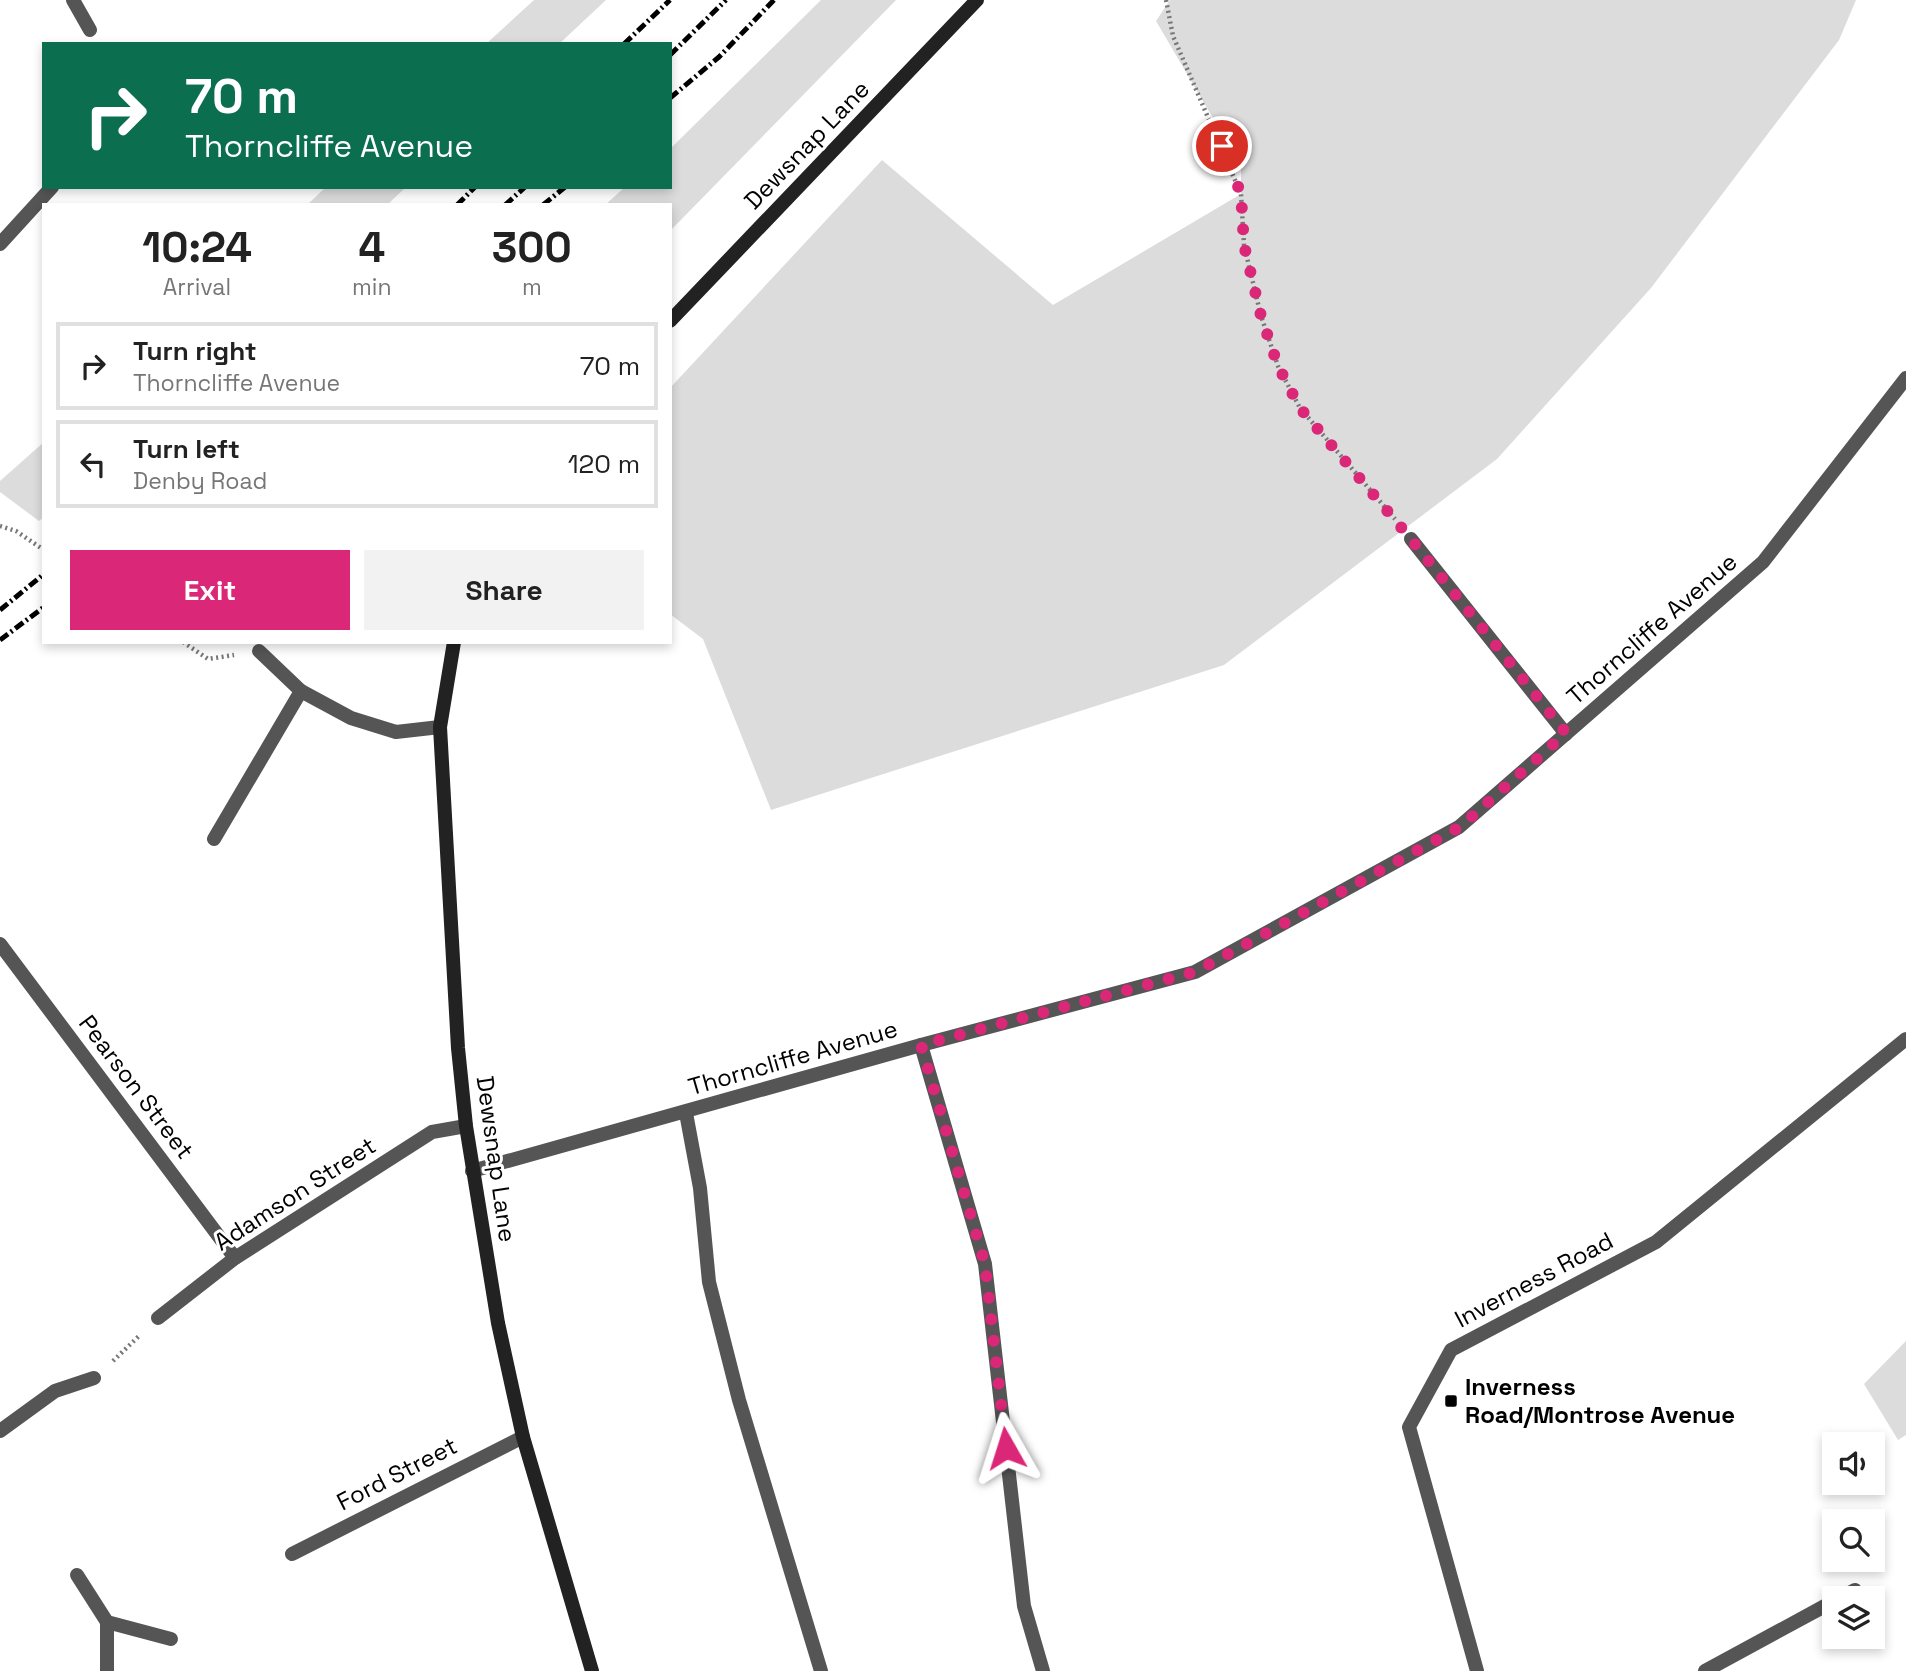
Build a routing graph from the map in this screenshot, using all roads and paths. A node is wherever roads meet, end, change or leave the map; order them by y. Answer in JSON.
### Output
{"nodes":[{"id":1,"x":73,"y":0,"type":"edge"},
{"id":2,"x":977,"y":0,"type":"edge"},
{"id":3,"x":1166,"y":0,"type":"edge"},
{"id":4,"x":90,"y":30,"type":"dead end"},
{"id":5,"x":50,"y":189,"type":"edge"},
{"id":6,"x":0,"y":244,"type":"edge"},
{"id":7,"x":672,"y":319,"type":"edge"},
{"id":8,"x":1906,"y":378,"type":"edge"},
{"id":9,"x":0,"y":526,"type":"edge"},
{"id":10,"x":1411,"y":539,"type":"joint"},
{"id":11,"x":42,"y":549,"type":"edge"},
{"id":12,"x":186,"y":644,"type":"edge"},
{"id":13,"x":454,"y":644,"type":"edge"},
{"id":14,"x":259,"y":650,"type":"joint"},
{"id":15,"x":301,"y":691,"type":"junction"},
{"id":16,"x":440,"y":727,"type":"junction"},
{"id":17,"x":1566,"y":733,"type":"junction"},
{"id":18,"x":214,"y":839,"type":"dead end"},
{"id":19,"x":0,"y":944,"type":"edge"},
{"id":20,"x":1906,"y":1039,"type":"edge"},
{"id":21,"x":921,"y":1045,"type":"junction"},
{"id":22,"x":686,"y":1113,"type":"junction"},
{"id":23,"x":466,"y":1126,"type":"junction"},
{"id":24,"x":472,"y":1171,"type":"junction"},
{"id":25,"x":235,"y":1258,"type":"junction"},
{"id":26,"x":158,"y":1318,"type":"joint"},
{"id":27,"x":94,"y":1378,"type":"joint"},
{"id":28,"x":0,"y":1431,"type":"edge"},
{"id":29,"x":523,"y":1437,"type":"junction"},
{"id":30,"x":292,"y":1554,"type":"dead end"},
{"id":31,"x":77,"y":1575,"type":"dead end"},
{"id":32,"x":1822,"y":1608,"type":"edge"},
{"id":33,"x":107,"y":1622,"type":"junction"},
{"id":34,"x":171,"y":1639,"type":"dead end"},
{"id":35,"x":107,"y":1671,"type":"edge"},
{"id":36,"x":592,"y":1671,"type":"edge"},
{"id":37,"x":821,"y":1671,"type":"edge"},
{"id":38,"x":1043,"y":1671,"type":"edge"},
{"id":39,"x":1477,"y":1671,"type":"edge"},
{"id":40,"x":1705,"y":1671,"type":"edge"}],
"edges":[{"from":1,"to":4,"type":"street"},
{"from":2,"to":7,"type":"street","name":"Dewsnap Lane"},
{"from":3,"to":10,"type":"path"},
{"from":5,"to":6,"type":"street"},
{"from":8,"to":17,"type":"street","name":"Thorncliffe Avenue"},
{"from":9,"to":11,"type":"path"},
{"from":10,"to":17,"type":"street"},
{"from":12,"to":14,"type":"path"},
{"from":13,"to":16,"type":"street","name":"Dewsnap Lane"},
{"from":14,"to":15,"type":"street"},
{"from":15,"to":16,"type":"street"},
{"from":15,"to":18,"type":"street"},
{"from":16,"to":23,"type":"street","name":"Dewsnap Lane"},
{"from":17,"to":21,"type":"street","name":"Thorncliffe Avenue"},
{"from":19,"to":25,"type":"street","name":"Pearson Street"},
{"from":20,"to":39,"type":"street","name":"Inverness Road"},
{"from":21,"to":22,"type":"street","name":"Thorncliffe Avenue"},
{"from":21,"to":38,"type":"street"},
{"from":22,"to":24,"type":"street","name":"Thorncliffe Avenue"},
{"from":22,"to":37,"type":"street"},
{"from":23,"to":24,"type":"street","name":"Dewsnap Lane"},
{"from":23,"to":25,"type":"street","name":"Adamson Street"},
{"from":24,"to":29,"type":"street","name":"Dewsnap Lane"},
{"from":25,"to":26,"type":"street","name":"Adamson Street"},
{"from":26,"to":27,"type":"path"},
{"from":27,"to":28,"type":"street"},
{"from":29,"to":30,"type":"street","name":"Ford Street"},
{"from":29,"to":36,"type":"street","name":"Dewsnap Lane"},
{"from":31,"to":33,"type":"street"},
{"from":32,"to":40,"type":"street"},
{"from":33,"to":34,"type":"street"},
{"from":33,"to":35,"type":"street"}]}
